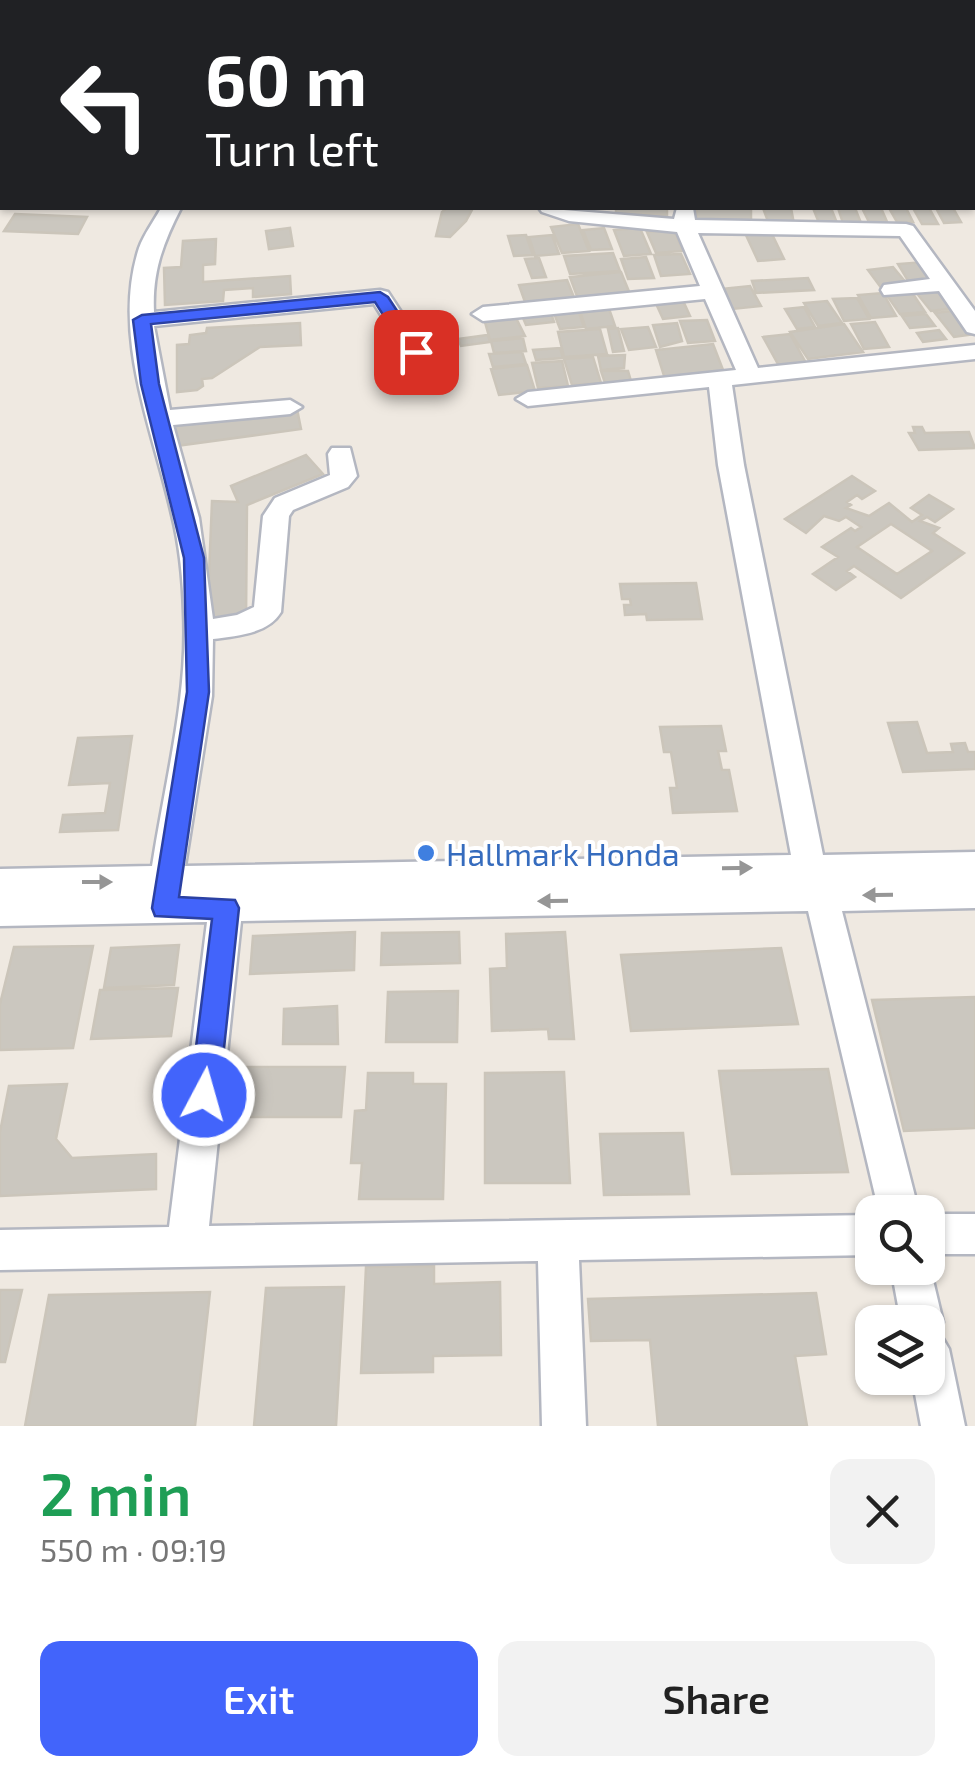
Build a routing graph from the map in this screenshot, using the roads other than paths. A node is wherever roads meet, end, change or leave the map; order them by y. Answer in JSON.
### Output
{"nodes":[{"id":1,"x":169,"y":210,"type":"edge"},
{"id":2,"x":551,"y":210,"type":"edge"},
{"id":3,"x":685,"y":216,"type":"edge"},
{"id":4,"x":945,"y":284,"type":"junction"},
{"id":5,"x":892,"y":290,"type":"dead end"},
{"id":6,"x":711,"y":292,"type":"junction"},
{"id":7,"x":483,"y":314,"type":"dead end"},
{"id":8,"x":142,"y":320,"type":"junction"},
{"id":9,"x":975,"y":327,"type":"edge"},
{"id":10,"x":974,"y":349,"type":"edge"},
{"id":11,"x":751,"y":378,"type":"junction"},
{"id":12,"x":433,"y":379,"type":"dead end"},
{"id":13,"x":720,"y":382,"type":"junction"},
{"id":14,"x":528,"y":399,"type":"dead end"},
{"id":15,"x":290,"y":407,"type":"dead end"},
{"id":16,"x":159,"y":418,"type":"junction"},
{"id":17,"x":341,"y":454,"type":"dead end"},
{"id":18,"x":196,"y":631,"type":"junction"},
{"id":19,"x":975,"y":866,"type":"edge"},
{"id":20,"x":815,"y":881,"type":"junction"},
{"id":21,"x":0,"y":883,"type":"edge"},
{"id":22,"x":975,"y":894,"type":"edge"},
{"id":23,"x":166,"y":895,"type":"junction"},
{"id":24,"x":226,"y":908,"type":"junction"},
{"id":25,"x":0,"y":910,"type":"edge"},
{"id":26,"x":895,"y":1195,"type":"edge"},
{"id":27,"x":945,"y":1234,"type":"edge"},
{"id":28,"x":975,"y":1234,"type":"edge"},
{"id":29,"x":855,"y":1235,"type":"edge"},
{"id":30,"x":558,"y":1240,"type":"junction"},
{"id":31,"x":188,"y":1244,"type":"junction"},
{"id":32,"x":0,"y":1250,"type":"edge"},
{"id":33,"x":937,"y":1395,"type":"edge"},
{"id":34,"x":564,"y":1426,"type":"edge"},
{"id":35,"x":943,"y":1426,"type":"edge"}],
"edges":[{"from":1,"to":8,"type":"street"},
{"from":2,"to":3,"type":"street"},
{"from":3,"to":4,"type":"street"},
{"from":3,"to":6,"type":"street"},
{"from":4,"to":5,"type":"street"},
{"from":4,"to":9,"type":"street"},
{"from":6,"to":7,"type":"street"},
{"from":6,"to":11,"type":"street"},
{"from":8,"to":12,"type":"street"},
{"from":8,"to":16,"type":"street"},
{"from":10,"to":11,"type":"street"},
{"from":11,"to":13,"type":"street"},
{"from":13,"to":14,"type":"street"},
{"from":13,"to":20,"type":"street"},
{"from":15,"to":16,"type":"street"},
{"from":16,"to":18,"type":"street"},
{"from":17,"to":18,"type":"street"},
{"from":18,"to":23,"type":"street"},
{"from":19,"to":20,"type":"street"},
{"from":22,"to":20,"type":"street","one_way":true},
{"from":23,"to":20,"type":"street","one_way":true},
{"from":20,"to":24,"type":"street","one_way":true},
{"from":20,"to":26,"type":"street"},
{"from":21,"to":23,"type":"street","one_way":true},
{"from":23,"to":24,"type":"street"},
{"from":23,"to":25,"type":"street"},
{"from":24,"to":31,"type":"street"},
{"from":27,"to":28,"type":"street"},
{"from":29,"to":30,"type":"street"},
{"from":30,"to":31,"type":"street"},
{"from":30,"to":34,"type":"street"},
{"from":31,"to":32,"type":"street"},
{"from":33,"to":35,"type":"street"}]}
